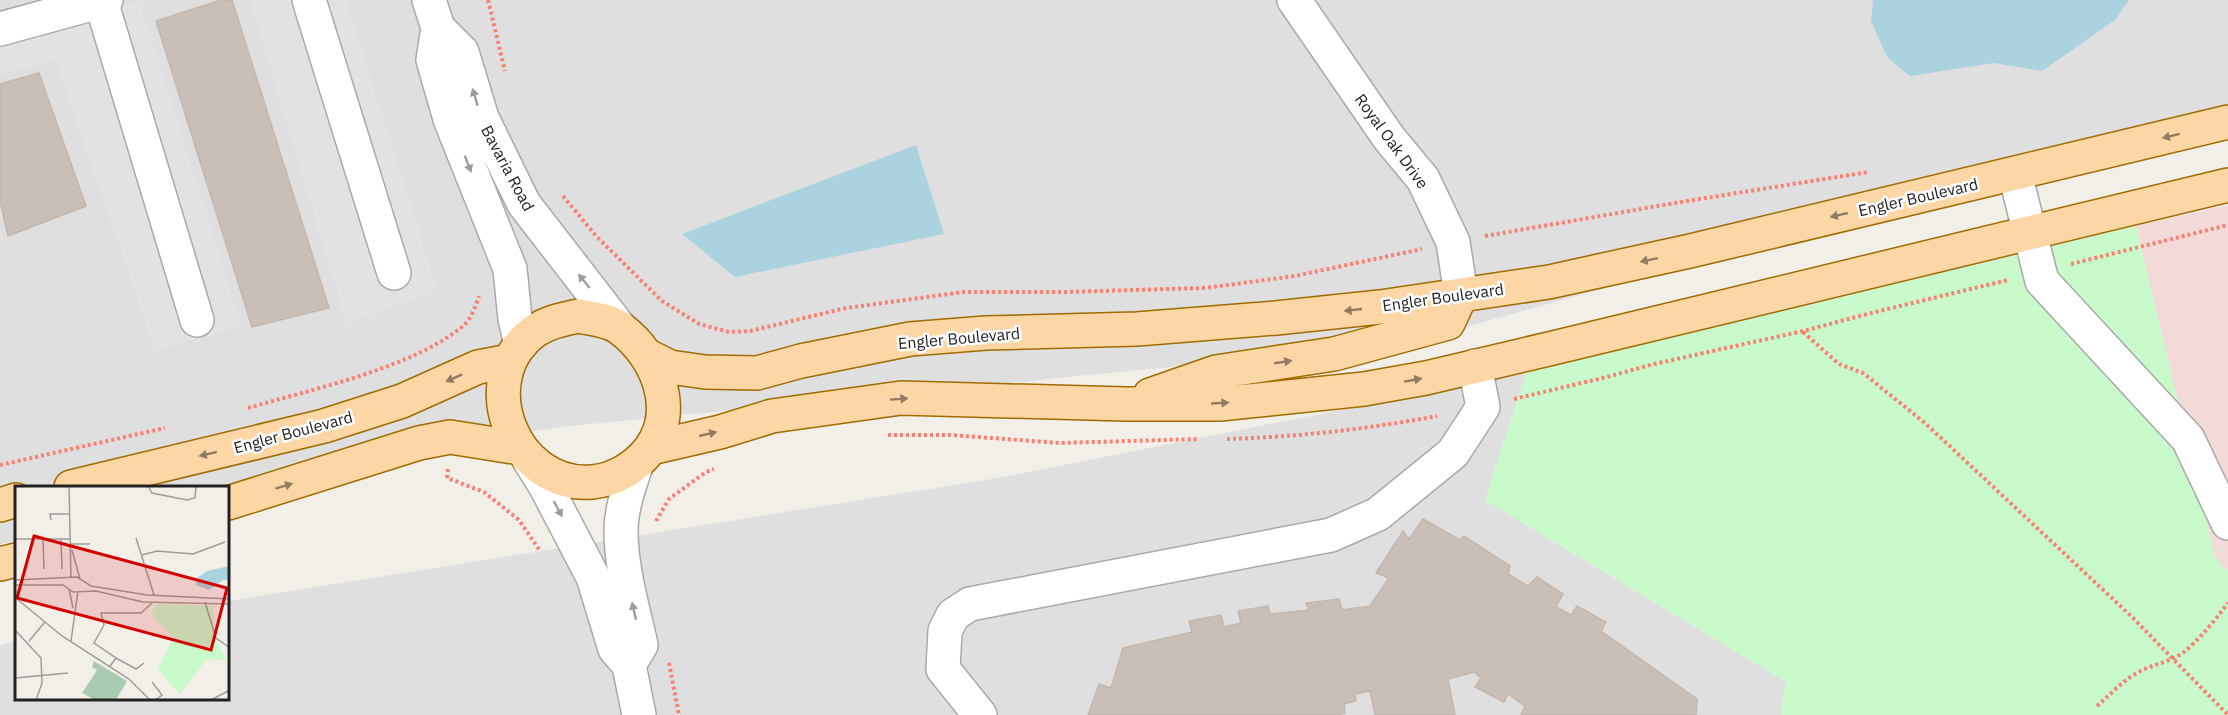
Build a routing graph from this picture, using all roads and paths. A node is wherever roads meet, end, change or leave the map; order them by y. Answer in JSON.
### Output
{"nodes":[{"id":1,"x":309,"y":0,"type":"edge"},
{"id":2,"x":488,"y":0,"type":"edge"},
{"id":3,"x":1294,"y":0,"type":"edge"},
{"id":4,"x":104,"y":1,"type":"edge"},
{"id":5,"x":433,"y":14,"type":"edge"},
{"id":6,"x":0,"y":29,"type":"edge"},
{"id":7,"x":506,"y":76,"type":"dead end"},
{"id":8,"x":2228,"y":122,"type":"edge"},
{"id":9,"x":1870,"y":172,"type":"dead end"},
{"id":10,"x":2015,"y":174,"type":"junction"},
{"id":11,"x":2228,"y":185,"type":"edge"},
{"id":12,"x":559,"y":191,"type":"dead end"},
{"id":13,"x":586,"y":223,"type":"junction"},
{"id":14,"x":2228,"y":225,"type":"edge"},
{"id":15,"x":2029,"y":234,"type":"junction"},
{"id":16,"x":1453,"y":242,"type":"junction"},
{"id":17,"x":558,"y":248,"type":"junction"},
{"id":18,"x":2039,"y":271,"type":"junction"},
{"id":19,"x":394,"y":273,"type":"dead end"},
{"id":20,"x":479,"y":289,"type":"dead end"},
{"id":21,"x":1461,"y":295,"type":"junction"},
{"id":22,"x":198,"y":321,"type":"dead end"},
{"id":23,"x":620,"y":328,"type":"junction"},
{"id":24,"x":1803,"y":332,"type":"junction"},
{"id":25,"x":515,"y":353,"type":"junction"},
{"id":26,"x":646,"y":355,"type":"junction"},
{"id":27,"x":1475,"y":366,"type":"junction"},
{"id":28,"x":1125,"y":404,"type":"junction"},
{"id":29,"x":1483,"y":407,"type":"junction"},
{"id":30,"x":245,"y":409,"type":"dead end"},
{"id":31,"x":167,"y":427,"type":"dead end"},
{"id":32,"x":880,"y":435,"type":"dead end"},
{"id":33,"x":1210,"y":439,"type":"dead end"},
{"id":34,"x":1221,"y":439,"type":"dead end"},
{"id":35,"x":524,"y":453,"type":"junction"},
{"id":36,"x":644,"y":455,"type":"junction"},
{"id":37,"x":0,"y":465,"type":"edge"},
{"id":38,"x":722,"y":467,"type":"dead end"},
{"id":39,"x":75,"y":486,"type":"edge"},
{"id":40,"x":15,"y":500,"type":"edge"},
{"id":41,"x":230,"y":502,"type":"edge"},
{"id":42,"x":0,"y":505,"type":"edge"},
{"id":43,"x":2228,"y":523,"type":"edge"},
{"id":44,"x":653,"y":530,"type":"dead end"},
{"id":45,"x":15,"y":560,"type":"edge"},
{"id":46,"x":0,"y":564,"type":"edge"},
{"id":47,"x":2228,"y":603,"type":"edge"},
{"id":48,"x":668,"y":659,"type":"dead end"},
{"id":49,"x":2173,"y":659,"type":"junction"},
{"id":50,"x":629,"y":665,"type":"junction"},
{"id":51,"x":2097,"y":706,"type":"dead end"},
{"id":52,"x":639,"y":715,"type":"edge"},
{"id":53,"x":680,"y":715,"type":"edge"},
{"id":54,"x":980,"y":715,"type":"edge"},
{"id":55,"x":2228,"y":715,"type":"edge"}],
"edges":[{"from":1,"to":19,"type":"street"},
{"from":2,"to":7,"type":"path"},
{"from":3,"to":16,"type":"street","name":"Royal Oak Drive"},
{"from":4,"to":6,"type":"street"},
{"from":4,"to":22,"type":"street"},
{"from":17,"to":5,"type":"street","name":"Bavaria Road","one_way":true},
{"from":5,"to":25,"type":"street","name":"Bavaria Road","one_way":true},
{"from":8,"to":10,"type":"main road","name":"Engler Boulevard","one_way":true},
{"from":9,"to":16,"type":"path"},
{"from":10,"to":15,"type":"street"},
{"from":10,"to":21,"type":"main road","name":"Engler Boulevard","one_way":true},
{"from":11,"to":15,"type":"main road"},
{"from":12,"to":13,"type":"path"},
{"from":13,"to":16,"type":"path"},
{"from":13,"to":17,"type":"path"},
{"from":14,"to":18,"type":"path"},
{"from":15,"to":18,"type":"street"},
{"from":15,"to":27,"type":"main road"},
{"from":16,"to":21,"type":"street","name":"Royal Oak Drive"},
{"from":23,"to":17,"type":"street","name":"Bavaria Road","one_way":true},
{"from":18,"to":24,"type":"path"},
{"from":18,"to":43,"type":"street"},
{"from":20,"to":30,"type":"path"},
{"from":21,"to":26,"type":"main road","name":"Engler Boulevard","one_way":true},
{"from":28,"to":21,"type":"main road","one_way":true},
{"from":23,"to":25,"type":"main road"},
{"from":23,"to":26,"type":"main road"},
{"from":24,"to":29,"type":"path"},
{"from":24,"to":49,"type":"path"},
{"from":25,"to":35,"type":"main road"},
{"from":25,"to":39,"type":"main road","name":"Engler Boulevard","one_way":true},
{"from":26,"to":36,"type":"main road"},
{"from":28,"to":27,"type":"main road","one_way":true},
{"from":27,"to":29,"type":"street"},
{"from":36,"to":28,"type":"main road","one_way":true},
{"from":29,"to":34,"type":"path"},
{"from":29,"to":54,"type":"street"},
{"from":31,"to":37,"type":"path"},
{"from":32,"to":33,"type":"path"},
{"from":35,"to":36,"type":"main road"},
{"from":41,"to":35,"type":"main road","one_way":true},
{"from":35,"to":50,"type":"street","one_way":true},
{"from":50,"to":36,"type":"street","one_way":true},
{"from":38,"to":44,"type":"path"},
{"from":40,"to":42,"type":"main road"},
{"from":45,"to":46,"type":"main road"},
{"from":47,"to":49,"type":"path"},
{"from":48,"to":53,"type":"path"},
{"from":49,"to":51,"type":"path"},
{"from":49,"to":55,"type":"path"},
{"from":50,"to":52,"type":"street"}]}
